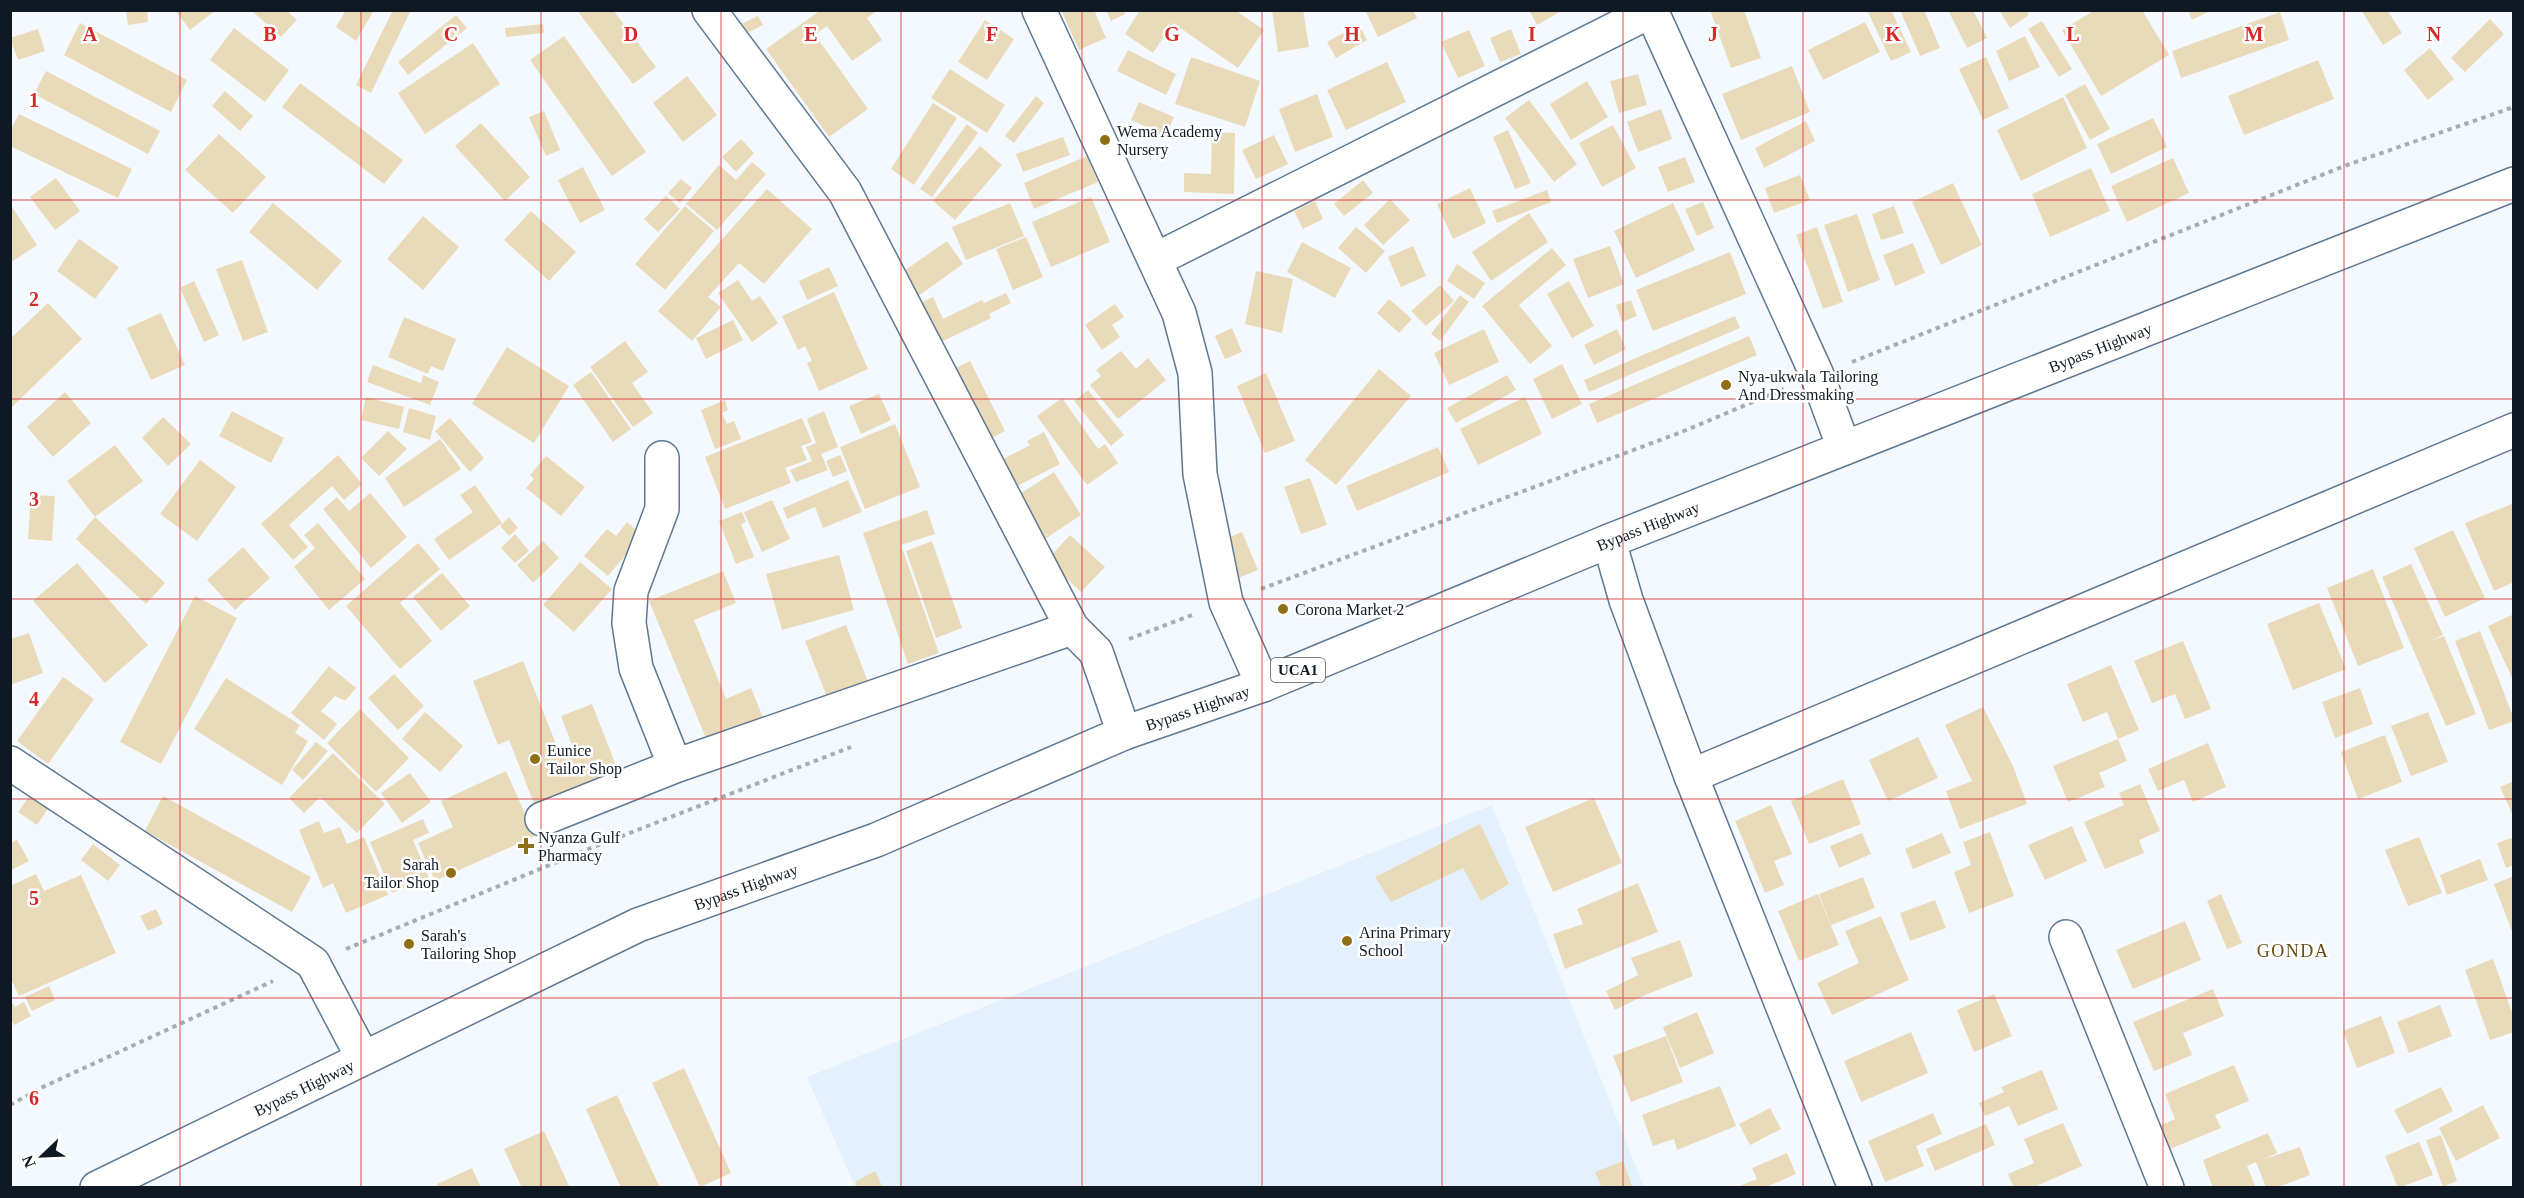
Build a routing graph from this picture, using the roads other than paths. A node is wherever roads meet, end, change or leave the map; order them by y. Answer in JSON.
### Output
{"nodes":[{"id":1,"x":709,"y":10,"type":"edge"},
{"id":2,"x":1039,"y":10,"type":"edge"},
{"id":3,"x":1651,"y":11,"type":"edge"},
{"id":4,"x":2514,"y":184,"type":"edge"},
{"id":5,"x":1155,"y":260,"type":"junction"},
{"id":6,"x":2514,"y":430,"type":"edge"},
{"id":7,"x":1844,"y":448,"type":"junction"},
{"id":8,"x":662,"y":458,"type":"dead end"},
{"id":9,"x":1609,"y":541,"type":"junction"},
{"id":10,"x":1071,"y":628,"type":"junction"},
{"id":11,"x":1263,"y":685,"type":"junction"},
{"id":12,"x":1124,"y":733,"type":"junction"},
{"id":13,"x":10,"y":763,"type":"edge"},
{"id":14,"x":675,"y":766,"type":"junction"},
{"id":15,"x":1690,"y":776,"type":"junction"},
{"id":16,"x":542,"y":819,"type":"dead end"},
{"id":17,"x":2066,"y":937,"type":"dead end"},
{"id":18,"x":363,"y":1058,"type":"junction"},
{"id":19,"x":97,"y":1188,"type":"edge"},
{"id":20,"x":1856,"y":1188,"type":"edge"},
{"id":21,"x":2167,"y":1188,"type":"edge"}],
"edges":[{"from":1,"to":10,"type":"street"},
{"from":2,"to":5,"type":"street"},
{"from":3,"to":5,"type":"street"},
{"from":3,"to":7,"type":"street"},
{"from":4,"to":7,"type":"street","name":"Bypass Highway","number":"UCA1"},
{"from":5,"to":11,"type":"street"},
{"from":6,"to":15,"type":"street"},
{"from":7,"to":9,"type":"street","name":"Bypass Highway","number":"UCA1"},
{"from":8,"to":14,"type":"street"},
{"from":9,"to":11,"type":"street","name":"Bypass Highway","number":"UCA1"},
{"from":9,"to":15,"type":"street"},
{"from":10,"to":12,"type":"street"},
{"from":10,"to":14,"type":"street"},
{"from":11,"to":12,"type":"street","name":"Bypass Highway","number":"UCA1"},
{"from":12,"to":18,"type":"street","name":"Bypass Highway","number":"UCA1"},
{"from":13,"to":18,"type":"street"},
{"from":14,"to":16,"type":"street"},
{"from":15,"to":20,"type":"street"},
{"from":17,"to":21,"type":"street"},
{"from":18,"to":19,"type":"street","name":"Bypass Highway","number":"UCA1"}]}
